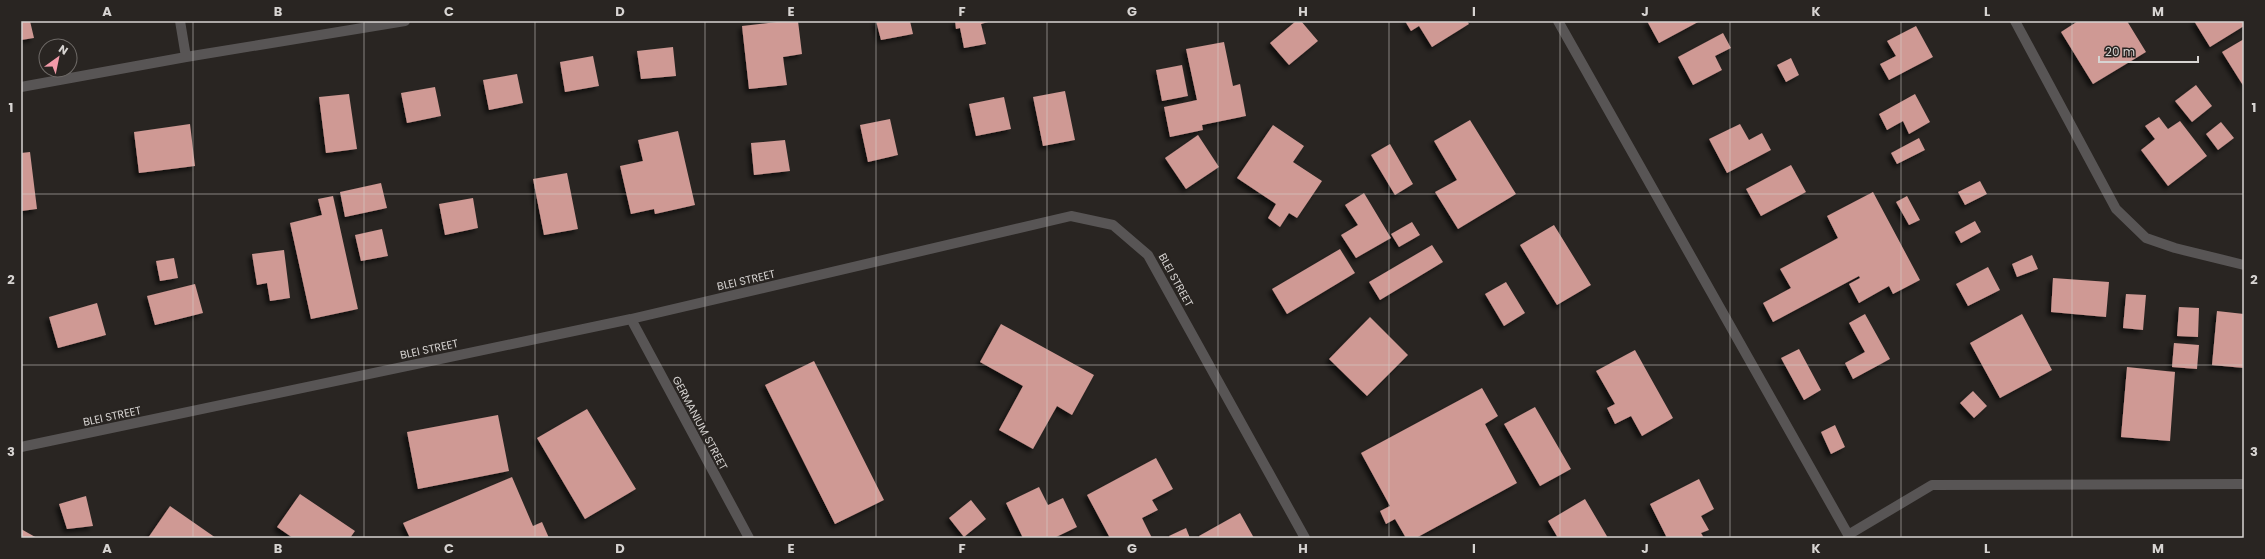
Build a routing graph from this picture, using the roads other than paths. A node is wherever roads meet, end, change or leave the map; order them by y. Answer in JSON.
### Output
{"nodes":[{"id":1,"x":180,"y":21,"type":"edge"},
{"id":2,"x":405,"y":21,"type":"edge"},
{"id":3,"x":1558,"y":21,"type":"edge"},
{"id":4,"x":2015,"y":21,"type":"edge"},
{"id":5,"x":186,"y":56,"type":"junction"},
{"id":6,"x":21,"y":87,"type":"edge"},
{"id":7,"x":2244,"y":265,"type":"edge"},
{"id":8,"x":631,"y":319,"type":"junction"},
{"id":9,"x":21,"y":447,"type":"edge"},
{"id":10,"x":2244,"y":484,"type":"edge"},
{"id":11,"x":1849,"y":537,"type":"edge"},
{"id":12,"x":749,"y":538,"type":"edge"},
{"id":13,"x":1305,"y":538,"type":"edge"}],
"edges":[{"from":1,"to":5,"type":"street"},
{"from":2,"to":5,"type":"street"},
{"from":3,"to":11,"type":"street"},
{"from":4,"to":7,"type":"street"},
{"from":5,"to":6,"type":"street"},
{"from":8,"to":9,"type":"street","name":"BLEI STREET"},
{"from":8,"to":12,"type":"street","name":"GERMANIUM STREET"},
{"from":8,"to":13,"type":"street","name":"BLEI STREET"},
{"from":10,"to":11,"type":"street"}]}
